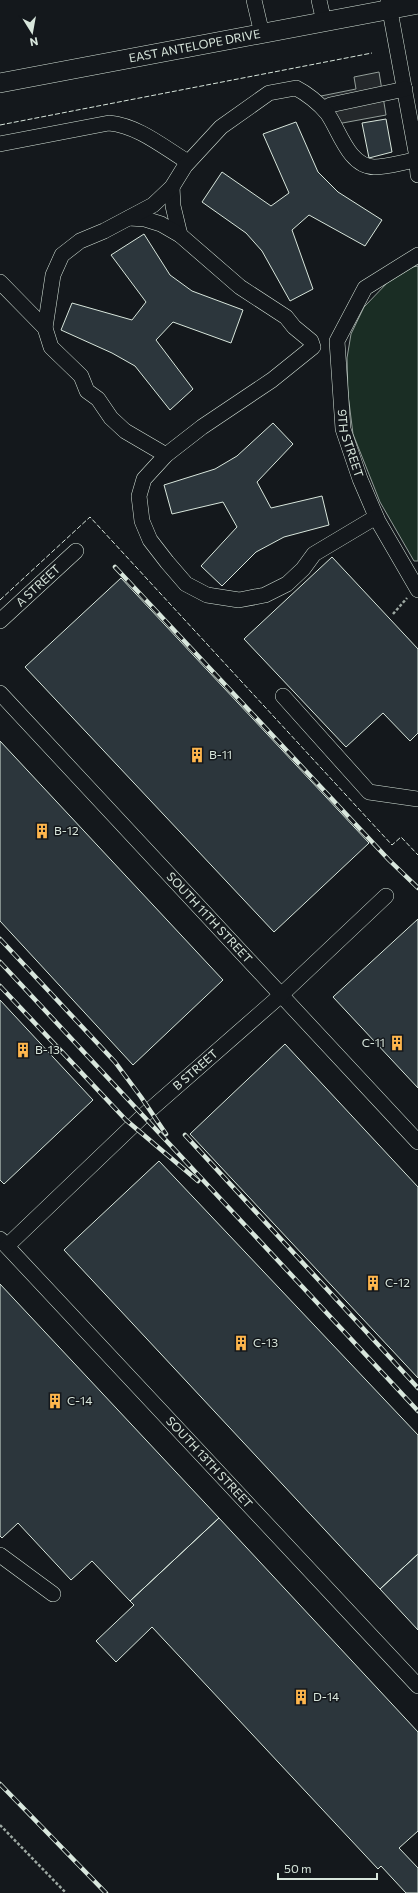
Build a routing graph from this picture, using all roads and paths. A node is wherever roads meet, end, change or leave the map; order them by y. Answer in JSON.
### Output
{"nodes":[{"id":1,"x":254,"y":0,"type":"edge"},
{"id":2,"x":319,"y":0,"type":"edge"},
{"id":3,"x":418,"y":4,"type":"edge"},
{"id":4,"x":389,"y":5,"type":"edge"},
{"id":5,"x":324,"y":22,"type":"junction"},
{"id":6,"x":262,"y":34,"type":"junction"},
{"id":7,"x":0,"y":83,"type":"edge"},
{"id":8,"x":404,"y":89,"type":"junction"},
{"id":9,"x":330,"y":105,"type":"dead end"},
{"id":10,"x":0,"y":144,"type":"edge"},
{"id":11,"x":417,"y":155,"type":"edge"},
{"id":12,"x":188,"y":162,"type":"junction"},
{"id":13,"x":418,"y":175,"type":"edge"},
{"id":14,"x":172,"y":187,"type":"junction"},
{"id":15,"x":128,"y":218,"type":"junction"},
{"id":16,"x":180,"y":234,"type":"junction"},
{"id":17,"x":418,"y":255,"type":"edge"},
{"id":18,"x":0,"y":282,"type":"edge"},
{"id":19,"x":45,"y":328,"type":"junction"},
{"id":20,"x":166,"y":455,"type":"junction"},
{"id":21,"x":376,"y":517,"type":"junction"},
{"id":22,"x":76,"y":551,"type":"dead end"},
{"id":23,"x":414,"y":586,"type":"edge"},
{"id":24,"x":393,"y":614,"type":"dead end"},
{"id":25,"x":0,"y":621,"type":"edge"},
{"id":26,"x":0,"y":693,"type":"edge"},
{"id":27,"x":283,"y":696,"type":"dead end"},
{"id":28,"x":418,"y":799,"type":"edge"},
{"id":29,"x":386,"y":896,"type":"dead end"},
{"id":30,"x":280,"y":996,"type":"junction"},
{"id":31,"x":418,"y":1142,"type":"edge"},
{"id":32,"x":3,"y":1242,"type":"edge"},
{"id":33,"x":0,"y":1555,"type":"edge"},
{"id":34,"x":54,"y":1594,"type":"dead end"},
{"id":35,"x":418,"y":1686,"type":"edge"},
{"id":36,"x":0,"y":1825,"type":"edge"},
{"id":37,"x":66,"y":1893,"type":"edge"}],
"edges":[{"from":1,"to":6,"type":"lane"},
{"from":2,"to":5,"type":"lane"},
{"from":3,"to":4,"type":"main road","name":"EAST ANTELOPE DRIVE"},
{"from":4,"to":5,"type":"main road","name":"EAST ANTELOPE DRIVE"},
{"from":4,"to":8,"type":"lane"},
{"from":5,"to":6,"type":"main road","name":"EAST ANTELOPE DRIVE"},
{"from":6,"to":7,"type":"main road","name":"EAST ANTELOPE DRIVE"},
{"from":8,"to":9,"type":"lane"},
{"from":8,"to":11,"type":"lane"},
{"from":10,"to":12,"type":"lane"},
{"from":11,"to":12,"type":"lane"},
{"from":11,"to":13,"type":"lane"},
{"from":12,"to":14,"type":"lane"},
{"from":14,"to":15,"type":"lane"},
{"from":14,"to":16,"type":"lane"},
{"from":15,"to":16,"type":"lane"},
{"from":15,"to":19,"type":"lane"},
{"from":16,"to":20,"type":"lane"},
{"from":17,"to":21,"type":"lane","name":"9TH STREET"},
{"from":18,"to":19,"type":"lane"},
{"from":19,"to":20,"type":"lane"},
{"from":20,"to":21,"type":"lane"},
{"from":21,"to":23,"type":"lane","name":"9TH STREET"},
{"from":22,"to":25,"type":"lane","name":"A STREET"},
{"from":23,"to":24,"type":"path"},
{"from":26,"to":30,"type":"lane","name":"SOUTH 11TH STREET"},
{"from":27,"to":28,"type":"lane"},
{"from":29,"to":30,"type":"lane","name":"B STREET"},
{"from":30,"to":31,"type":"lane","name":"SOUTH 11TH STREET"},
{"from":30,"to":32,"type":"lane","name":"B STREET"},
{"from":32,"to":35,"type":"lane","name":"SOUTH 13TH STREET"},
{"from":33,"to":34,"type":"lane"},
{"from":36,"to":37,"type":"path"}]}
